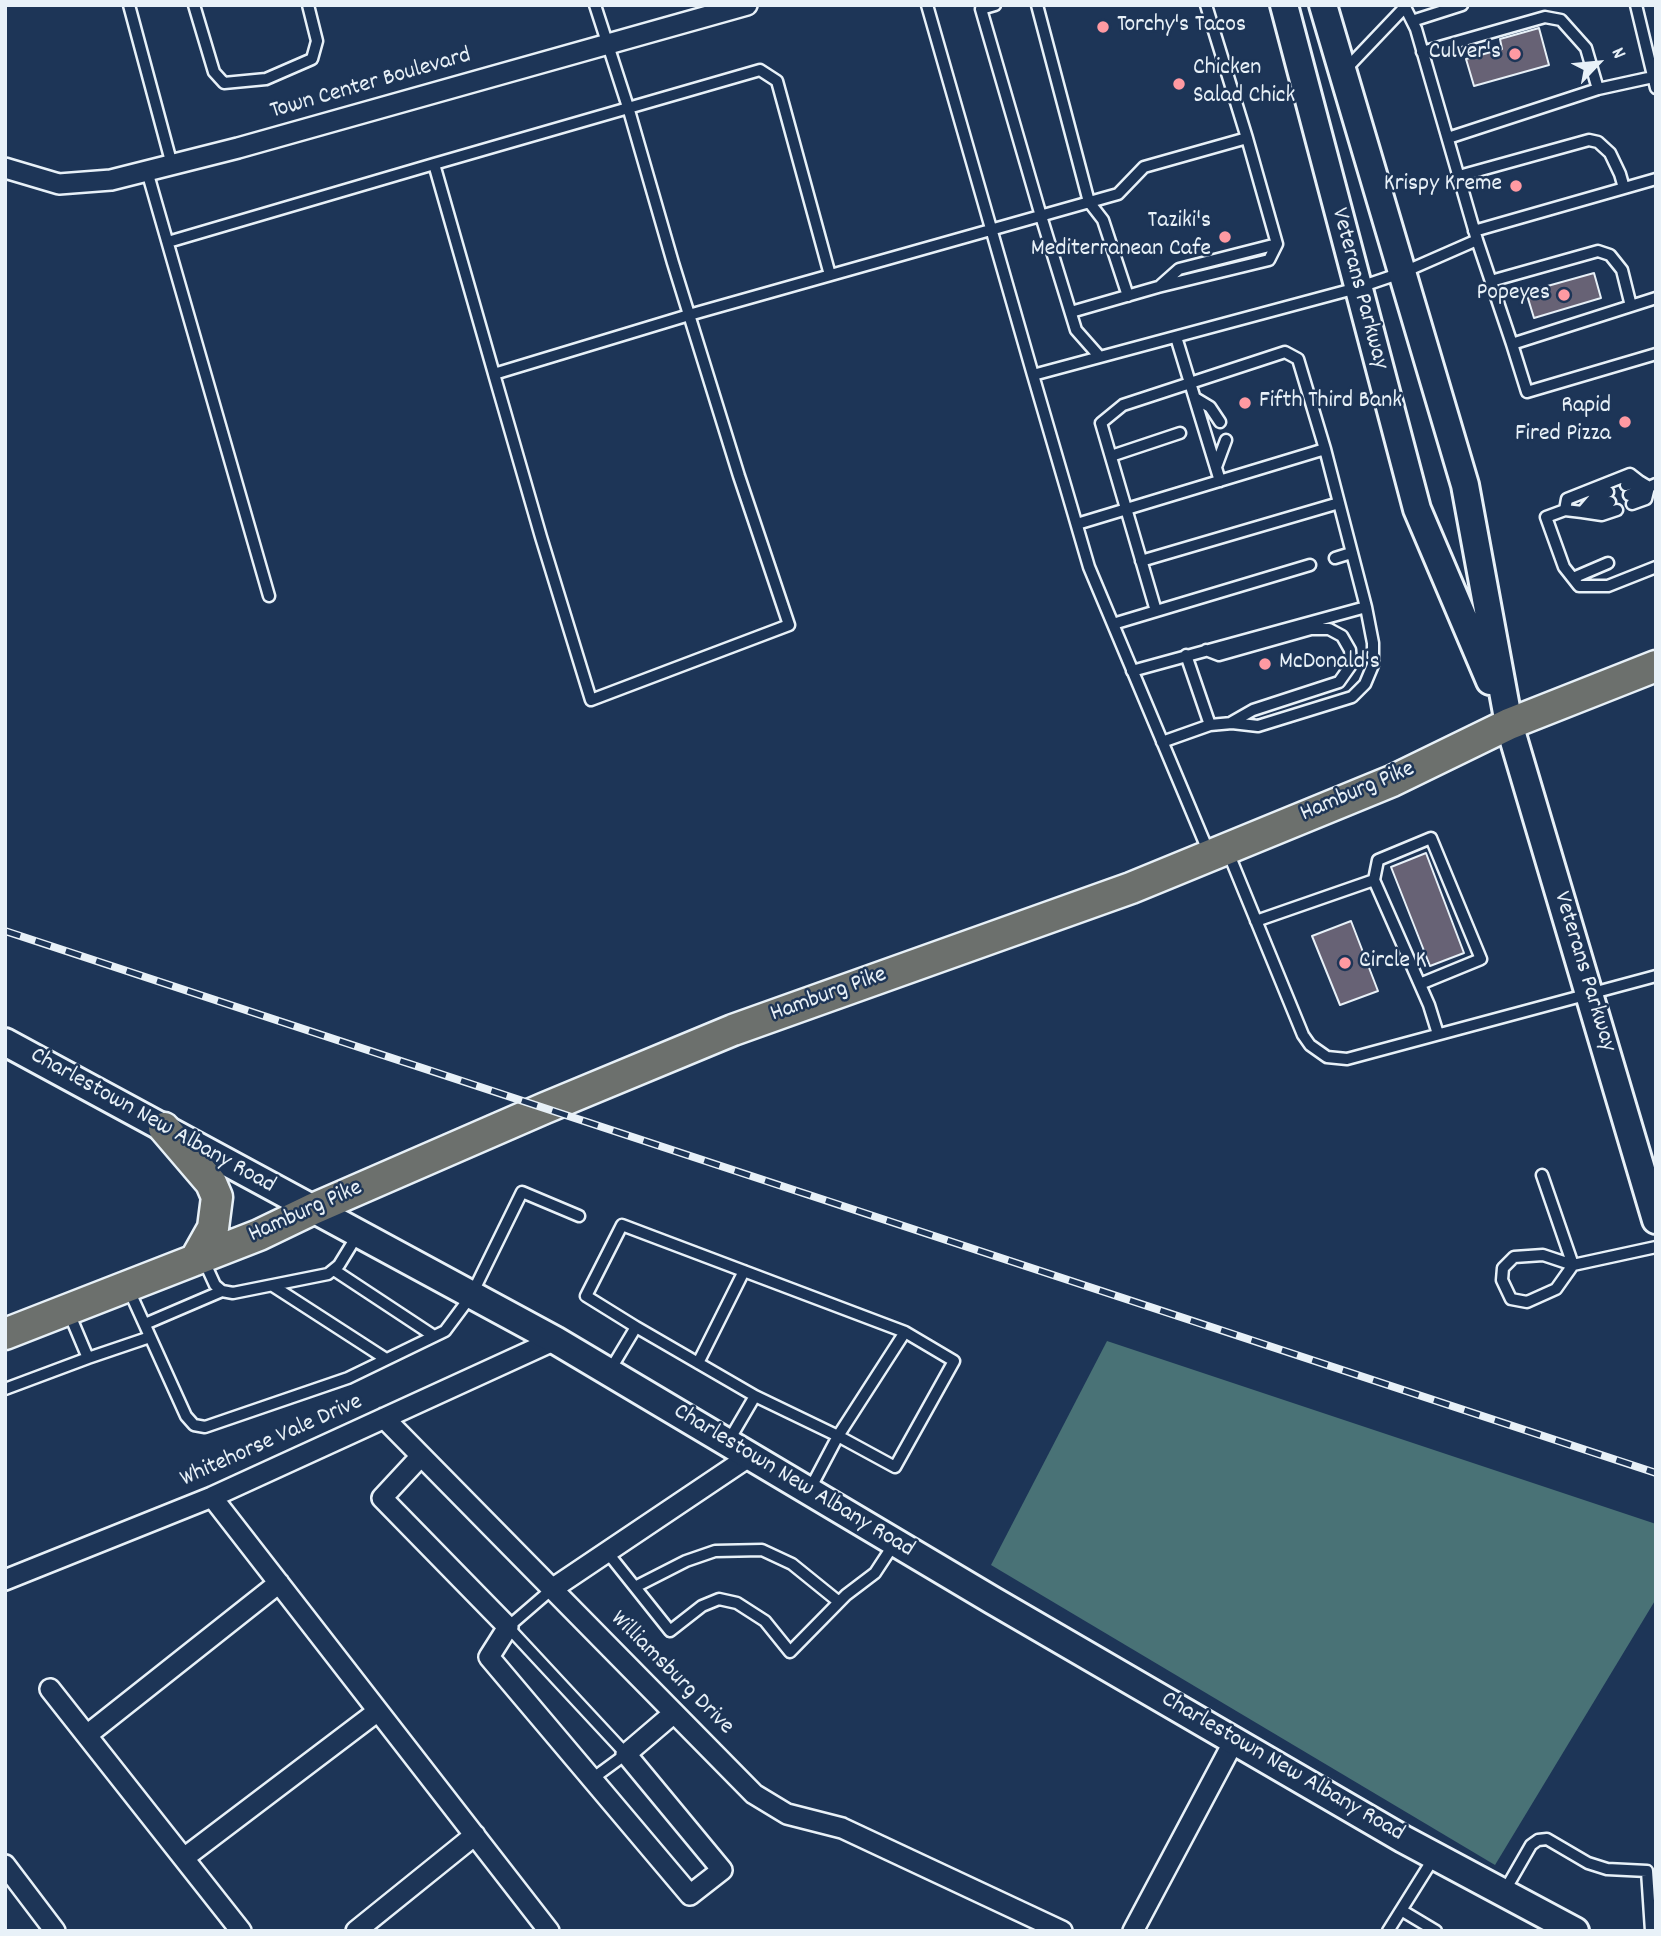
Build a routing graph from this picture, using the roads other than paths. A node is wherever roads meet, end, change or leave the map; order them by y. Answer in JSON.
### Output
{"nodes":[{"id":1,"x":129,"y":5,"type":"edge"},
{"id":2,"x":194,"y":5,"type":"edge"},
{"id":3,"x":308,"y":5,"type":"edge"},
{"id":4,"x":595,"y":5,"type":"edge"},
{"id":5,"x":747,"y":5,"type":"edge"},
{"id":6,"x":927,"y":5,"type":"edge"},
{"id":7,"x":995,"y":5,"type":"edge"},
{"id":8,"x":1037,"y":5,"type":"edge"},
{"id":9,"x":1206,"y":5,"type":"edge"},
{"id":10,"x":1284,"y":5,"type":"edge"},
{"id":11,"x":1323,"y":5,"type":"edge"},
{"id":12,"x":1462,"y":5,"type":"edge"},
{"id":13,"x":1636,"y":5,"type":"edge"},
{"id":14,"x":1405,"y":6,"type":"edge"},
{"id":15,"x":1412,"y":21,"type":"junction"},
{"id":16,"x":606,"y":44,"type":"junction"},
{"id":17,"x":1422,"y":52,"type":"junction"},
{"id":18,"x":1343,"y":72,"type":"junction"},
{"id":19,"x":1654,"y":77,"type":"edge"},
{"id":20,"x":1656,"y":88,"type":"edge"},
{"id":21,"x":1598,"y":89,"type":"junction"},
{"id":22,"x":628,"y":107,"type":"junction"},
{"id":23,"x":1247,"y":138,"type":"junction"},
{"id":24,"x":1448,"y":138,"type":"junction"},
{"id":25,"x":434,"y":164,"type":"junction"},
{"id":26,"x":172,"y":165,"type":"junction"},
{"id":27,"x":5,"y":168,"type":"edge"},
{"id":28,"x":147,"y":171,"type":"junction"},
{"id":29,"x":1458,"y":176,"type":"junction"},
{"id":30,"x":1656,"y":179,"type":"edge"},
{"id":31,"x":1624,"y":188,"type":"junction"},
{"id":32,"x":1089,"y":202,"type":"junction"},
{"id":33,"x":1041,"y":216,"type":"junction"},
{"id":34,"x":991,"y":229,"type":"junction"},
{"id":35,"x":1476,"y":236,"type":"junction"},
{"id":36,"x":168,"y":242,"type":"junction"},
{"id":37,"x":1404,"y":272,"type":"junction"},
{"id":38,"x":830,"y":275,"type":"junction"},
{"id":39,"x":1491,"y":281,"type":"junction"},
{"id":40,"x":1357,"y":288,"type":"junction"},
{"id":41,"x":1128,"y":296,"type":"junction"},
{"id":42,"x":1656,"y":298,"type":"edge"},
{"id":43,"x":1632,"y":306,"type":"junction"},
{"id":44,"x":1071,"y":312,"type":"junction"},
{"id":45,"x":689,"y":315,"type":"junction"},
{"id":46,"x":1177,"y":337,"type":"junction"},
{"id":47,"x":1512,"y":344,"type":"junction"},
{"id":48,"x":1656,"y":354,"type":"edge"},
{"id":49,"x":1099,"y":356,"type":"junction"},
{"id":50,"x":494,"y":374,"type":"junction"},
{"id":51,"x":1033,"y":375,"type":"junction"},
{"id":52,"x":1190,"y":384,"type":"junction"},
{"id":53,"x":1195,"y":398,"type":"junction"},
{"id":54,"x":1220,"y":422,"type":"dead end"},
{"id":55,"x":1180,"y":433,"type":"dead end"},
{"id":56,"x":1226,"y":440,"type":"dead end"},
{"id":57,"x":1325,"y":449,"type":"junction"},
{"id":58,"x":1111,"y":456,"type":"junction"},
{"id":59,"x":1216,"y":467,"type":"junction"},
{"id":60,"x":1220,"y":481,"type":"junction"},
{"id":61,"x":1639,"y":481,"type":"junction"},
{"id":62,"x":1653,"y":486,"type":"edge"},
{"id":63,"x":1339,"y":503,"type":"junction"},
{"id":64,"x":1126,"y":509,"type":"junction"},
{"id":65,"x":1565,"y":510,"type":"junction"},
{"id":66,"x":1582,"y":512,"type":"junction"},
{"id":67,"x":1077,"y":524,"type":"junction"},
{"id":68,"x":1351,"y":553,"type":"junction"},
{"id":69,"x":1335,"y":558,"type":"dead end"},
{"id":70,"x":1141,"y":561,"type":"junction"},
{"id":71,"x":1608,"y":563,"type":"dead end"},
{"id":72,"x":1310,"y":565,"type":"dead end"},
{"id":73,"x":1656,"y":567,"type":"edge"},
{"id":74,"x":1573,"y":578,"type":"junction"},
{"id":75,"x":269,"y":596,"type":"dead end"},
{"id":76,"x":1366,"y":607,"type":"junction"},
{"id":77,"x":1156,"y":611,"type":"junction"},
{"id":78,"x":1113,"y":624,"type":"junction"},
{"id":79,"x":1206,"y":650,"type":"junction"},
{"id":80,"x":1186,"y":655,"type":"junction"},
{"id":81,"x":1656,"y":666,"type":"edge"},
{"id":82,"x":1132,"y":671,"type":"junction"},
{"id":83,"x":1232,"y":723,"type":"junction"},
{"id":84,"x":1509,"y":724,"type":"junction"},
{"id":85,"x":1210,"y":725,"type":"junction"},
{"id":86,"x":1162,"y":743,"type":"junction"},
{"id":87,"x":1218,"y":852,"type":"junction"},
{"id":88,"x":1374,"y":880,"type":"junction"},
{"id":89,"x":1256,"y":921,"type":"junction"},
{"id":90,"x":1656,"y":976,"type":"edge"},
{"id":91,"x":1420,"y":984,"type":"junction"},
{"id":92,"x":1590,"y":993,"type":"junction"},
{"id":93,"x":1438,"y":1034,"type":"junction"},
{"id":94,"x":5,"y":1042,"type":"edge"},
{"id":95,"x":164,"y":1128,"type":"junction"},
{"id":96,"x":1542,"y":1175,"type":"dead end"},
{"id":97,"x":313,"y":1209,"type":"junction"},
{"id":98,"x":579,"y":1216,"type":"dead end"},
{"id":99,"x":1656,"y":1220,"type":"edge"},
{"id":100,"x":358,"y":1234,"type":"junction"},
{"id":101,"x":1656,"y":1247,"type":"edge"},
{"id":102,"x":199,"y":1259,"type":"junction"},
{"id":103,"x":1573,"y":1265,"type":"junction"},
{"id":104,"x":334,"y":1270,"type":"junction"},
{"id":105,"x":744,"y":1271,"type":"junction"},
{"id":106,"x":128,"y":1286,"type":"junction"},
{"id":107,"x":273,"y":1286,"type":"junction"},
{"id":108,"x":222,"y":1291,"type":"junction"},
{"id":109,"x":471,"y":1296,"type":"junction"},
{"id":110,"x":68,"y":1309,"type":"junction"},
{"id":111,"x":145,"y":1324,"type":"junction"},
{"id":112,"x":636,"y":1327,"type":"junction"},
{"id":113,"x":905,"y":1332,"type":"junction"},
{"id":114,"x":5,"y":1334,"type":"edge"},
{"id":115,"x":435,"y":1336,"type":"junction"},
{"id":116,"x":150,"y":1337,"type":"junction"},
{"id":117,"x":555,"y":1340,"type":"junction"},
{"id":118,"x":88,"y":1359,"type":"junction"},
{"id":119,"x":386,"y":1359,"type":"junction"},
{"id":120,"x":698,"y":1363,"type":"junction"},
{"id":121,"x":608,"y":1372,"type":"junction"},
{"id":122,"x":5,"y":1389,"type":"edge"},
{"id":123,"x":755,"y":1396,"type":"junction"},
{"id":124,"x":384,"y":1418,"type":"junction"},
{"id":125,"x":838,"y":1436,"type":"junction"},
{"id":126,"x":739,"y":1450,"type":"junction"},
{"id":127,"x":421,"y":1456,"type":"junction"},
{"id":128,"x":808,"y":1491,"type":"junction"},
{"id":129,"x":212,"y":1497,"type":"junction"},
{"id":130,"x":895,"y":1543,"type":"junction"},
{"id":131,"x":607,"y":1552,"type":"junction"},
{"id":132,"x":5,"y":1580,"type":"edge"},
{"id":133,"x":279,"y":1583,"type":"junction"},
{"id":134,"x":635,"y":1587,"type":"junction"},
{"id":135,"x":552,"y":1589,"type":"junction"},
{"id":136,"x":839,"y":1602,"type":"junction"},
{"id":137,"x":508,"y":1627,"type":"junction"},
{"id":138,"x":50,"y":1689,"type":"dead end"},
{"id":139,"x":378,"y":1711,"type":"junction"},
{"id":140,"x":674,"y":1713,"type":"junction"},
{"id":141,"x":87,"y":1735,"type":"junction"},
{"id":142,"x":1234,"y":1741,"type":"junction"},
{"id":143,"x":626,"y":1754,"type":"junction"},
{"id":144,"x":592,"y":1779,"type":"junction"},
{"id":145,"x":475,"y":1835,"type":"junction"},
{"id":146,"x":1435,"y":1855,"type":"junction"},
{"id":147,"x":184,"y":1858,"type":"junction"},
{"id":148,"x":5,"y":1865,"type":"edge"},
{"id":149,"x":1651,"y":1870,"type":"edge"},
{"id":150,"x":1504,"y":1892,"type":"junction"},
{"id":151,"x":1401,"y":1910,"type":"junction"},
{"id":152,"x":55,"y":1931,"type":"edge"},
{"id":153,"x":241,"y":1931,"type":"edge"},
{"id":154,"x":356,"y":1931,"type":"edge"},
{"id":155,"x":550,"y":1931,"type":"edge"},
{"id":156,"x":1062,"y":1931,"type":"edge"},
{"id":157,"x":1133,"y":1931,"type":"edge"},
{"id":158,"x":1388,"y":1931,"type":"edge"},
{"id":159,"x":1436,"y":1931,"type":"edge"},
{"id":160,"x":1575,"y":1931,"type":"edge"},
{"id":161,"x":1651,"y":1931,"type":"edge"}],
"edges":[{"from":1,"to":26,"type":"lane"},
{"from":2,"to":3,"type":"lane"},
{"from":4,"to":16,"type":"lane"},
{"from":5,"to":16,"type":"street","name":"Town Center Boulevard"},
{"from":6,"to":34,"type":"lane"},
{"from":7,"to":33,"type":"lane"},
{"from":8,"to":32,"type":"lane"},
{"from":9,"to":23,"type":"lane"},
{"from":10,"to":40,"type":"main road","name":"Veterans Parkway"},
{"from":11,"to":18,"type":"main road","name":"Veterans Parkway"},
{"from":12,"to":15,"type":"lane"},
{"from":13,"to":19,"type":"lane"},
{"from":14,"to":15,"type":"lane"},
{"from":14,"to":18,"type":"lane"},
{"from":15,"to":17,"type":"lane"},
{"from":16,"to":22,"type":"lane"},
{"from":16,"to":26,"type":"street","name":"Town Center Boulevard"},
{"from":17,"to":21,"type":"lane"},
{"from":17,"to":24,"type":"lane"},
{"from":18,"to":37,"type":"main road","name":"Veterans Parkway"},
{"from":19,"to":20,"type":"lane"},
{"from":19,"to":21,"type":"lane"},
{"from":21,"to":24,"type":"lane"},
{"from":22,"to":25,"type":"lane"},
{"from":22,"to":38,"type":"lane"},
{"from":22,"to":45,"type":"lane"},
{"from":23,"to":32,"type":"lane"},
{"from":23,"to":41,"type":"lane"},
{"from":24,"to":29,"type":"lane"},
{"from":25,"to":36,"type":"lane"},
{"from":25,"to":50,"type":"lane"},
{"from":26,"to":28,"type":"street","name":"Town Center Boulevard"},
{"from":27,"to":28,"type":"street","name":"Town Center Boulevard"},
{"from":28,"to":36,"type":"lane"},
{"from":29,"to":31,"type":"lane"},
{"from":29,"to":35,"type":"lane"},
{"from":30,"to":31,"type":"lane"},
{"from":31,"to":35,"type":"lane"},
{"from":32,"to":33,"type":"lane"},
{"from":32,"to":41,"type":"lane"},
{"from":33,"to":34,"type":"lane"},
{"from":33,"to":44,"type":"lane"},
{"from":34,"to":38,"type":"lane"},
{"from":34,"to":51,"type":"lane"},
{"from":35,"to":37,"type":"lane"},
{"from":35,"to":39,"type":"lane"},
{"from":36,"to":75,"type":"lane"},
{"from":37,"to":40,"type":"lane"},
{"from":37,"to":84,"type":"main road","name":"Veterans Parkway"},
{"from":38,"to":45,"type":"lane"},
{"from":39,"to":43,"type":"lane"},
{"from":39,"to":47,"type":"lane"},
{"from":40,"to":46,"type":"lane"},
{"from":40,"to":84,"type":"main road","name":"Veterans Parkway"},
{"from":41,"to":44,"type":"lane"},
{"from":42,"to":43,"type":"lane"},
{"from":43,"to":47,"type":"lane"},
{"from":44,"to":49,"type":"lane"},
{"from":45,"to":50,"type":"lane"},
{"from":45,"to":50,"type":"lane"},
{"from":46,"to":49,"type":"lane"},
{"from":46,"to":52,"type":"lane"},
{"from":47,"to":48,"type":"lane"},
{"from":49,"to":51,"type":"lane"},
{"from":51,"to":67,"type":"lane"},
{"from":52,"to":53,"type":"lane"},
{"from":52,"to":57,"type":"lane"},
{"from":52,"to":58,"type":"lane"},
{"from":53,"to":54,"type":"lane"},
{"from":53,"to":59,"type":"lane"},
{"from":55,"to":58,"type":"lane"},
{"from":56,"to":59,"type":"lane"},
{"from":57,"to":60,"type":"lane"},
{"from":57,"to":63,"type":"lane"},
{"from":58,"to":64,"type":"lane"},
{"from":59,"to":60,"type":"lane"},
{"from":60,"to":64,"type":"lane"},
{"from":61,"to":62,"type":"lane"},
{"from":61,"to":62,"type":"lane"},
{"from":61,"to":65,"type":"lane"},
{"from":63,"to":68,"type":"lane"},
{"from":63,"to":70,"type":"lane"},
{"from":64,"to":67,"type":"lane"},
{"from":64,"to":70,"type":"lane"},
{"from":65,"to":66,"type":"lane"},
{"from":65,"to":74,"type":"lane"},
{"from":66,"to":66,"type":"lane"},
{"from":67,"to":78,"type":"lane"},
{"from":68,"to":69,"type":"lane"},
{"from":68,"to":76,"type":"lane"},
{"from":70,"to":77,"type":"lane"},
{"from":71,"to":74,"type":"lane"},
{"from":72,"to":77,"type":"lane"},
{"from":73,"to":74,"type":"lane"},
{"from":76,"to":79,"type":"lane"},
{"from":76,"to":83,"type":"lane"},
{"from":77,"to":78,"type":"lane"},
{"from":78,"to":82,"type":"lane"},
{"from":79,"to":80,"type":"lane"},
{"from":79,"to":83,"type":"lane"},
{"from":80,"to":82,"type":"lane"},
{"from":80,"to":85,"type":"lane"},
{"from":81,"to":84,"type":"main road","name":"Hamburg Pike"},
{"from":82,"to":86,"type":"lane"},
{"from":83,"to":85,"type":"lane"},
{"from":84,"to":87,"type":"main road","name":"Hamburg Pike"},
{"from":84,"to":92,"type":"main road","name":"Veterans Parkway"},
{"from":85,"to":86,"type":"lane"},
{"from":86,"to":87,"type":"lane"},
{"from":87,"to":89,"type":"lane"},
{"from":87,"to":97,"type":"main road","name":"Hamburg Pike"},
{"from":88,"to":89,"type":"lane"},
{"from":88,"to":91,"type":"lane"},
{"from":88,"to":91,"type":"lane"},
{"from":89,"to":93,"type":"lane"},
{"from":90,"to":92,"type":"lane"},
{"from":91,"to":93,"type":"lane"},
{"from":92,"to":93,"type":"lane"},
{"from":92,"to":99,"type":"main road","name":"Veterans Parkway"},
{"from":94,"to":95,"type":"main road","name":"Charlestown New Albany Road"},
{"from":95,"to":97,"type":"main road","name":"Charlestown New Albany Road"},
{"from":95,"to":102,"type":"main road"},
{"from":96,"to":103,"type":"lane"},
{"from":97,"to":100,"type":"main road","name":"Charlestown New Albany Road"},
{"from":97,"to":102,"type":"main road","name":"Hamburg Pike"},
{"from":98,"to":109,"type":"lane"},
{"from":100,"to":104,"type":"lane"},
{"from":100,"to":109,"type":"main road","name":"Charlestown New Albany Road"},
{"from":101,"to":103,"type":"lane"},
{"from":102,"to":106,"type":"main road","name":"Hamburg Pike"},
{"from":102,"to":108,"type":"lane"},
{"from":103,"to":103,"type":"lane"},
{"from":104,"to":107,"type":"lane"},
{"from":104,"to":115,"type":"lane"},
{"from":105,"to":112,"type":"lane"},
{"from":105,"to":113,"type":"lane"},
{"from":105,"to":120,"type":"lane"},
{"from":106,"to":110,"type":"main road","name":"Hamburg Pike"},
{"from":106,"to":111,"type":"lane"},
{"from":107,"to":108,"type":"lane"},
{"from":107,"to":119,"type":"lane"},
{"from":108,"to":111,"type":"lane"},
{"from":109,"to":115,"type":"lane"},
{"from":109,"to":117,"type":"main road","name":"Charlestown New Albany Road"},
{"from":110,"to":114,"type":"main road","name":"Hamburg Pike"},
{"from":110,"to":118,"type":"lane"},
{"from":111,"to":116,"type":"lane"},
{"from":112,"to":120,"type":"lane"},
{"from":112,"to":121,"type":"lane"},
{"from":113,"to":125,"type":"lane"},
{"from":113,"to":125,"type":"lane"},
{"from":115,"to":119,"type":"lane"},
{"from":116,"to":118,"type":"lane"},
{"from":116,"to":119,"type":"lane"},
{"from":117,"to":121,"type":"main road","name":"Charlestown New Albany Road"},
{"from":117,"to":124,"type":"street","name":"Whitehorse Vale Drive"},
{"from":118,"to":122,"type":"lane"},
{"from":120,"to":123,"type":"lane"},
{"from":121,"to":126,"type":"main road","name":"Charlestown New Albany Road"},
{"from":123,"to":125,"type":"lane"},
{"from":123,"to":126,"type":"lane"},
{"from":124,"to":127,"type":"street","name":"Williamsburg Drive"},
{"from":124,"to":129,"type":"street","name":"Whitehorse Vale Drive"},
{"from":125,"to":128,"type":"lane"},
{"from":126,"to":128,"type":"main road","name":"Charlestown New Albany Road"},
{"from":126,"to":131,"type":"street"},
{"from":127,"to":135,"type":"street","name":"Williamsburg Drive"},
{"from":127,"to":137,"type":"street"},
{"from":128,"to":130,"type":"main road","name":"Charlestown New Albany Road"},
{"from":129,"to":132,"type":"street","name":"Whitehorse Vale Drive"},
{"from":129,"to":133,"type":"street"},
{"from":130,"to":136,"type":"lane"},
{"from":130,"to":142,"type":"main road","name":"Charlestown New Albany Road"},
{"from":131,"to":134,"type":"lane"},
{"from":131,"to":135,"type":"street"},
{"from":133,"to":139,"type":"street"},
{"from":133,"to":141,"type":"street"},
{"from":134,"to":136,"type":"lane"},
{"from":134,"to":136,"type":"lane"},
{"from":135,"to":137,"type":"lane"},
{"from":135,"to":140,"type":"street","name":"Williamsburg Drive"},
{"from":137,"to":143,"type":"lane"},
{"from":137,"to":144,"type":"street"},
{"from":138,"to":141,"type":"street"},
{"from":139,"to":145,"type":"street"},
{"from":139,"to":147,"type":"street"},
{"from":140,"to":143,"type":"street"},
{"from":140,"to":156,"type":"street","name":"Williamsburg Drive"},
{"from":141,"to":147,"type":"street"},
{"from":142,"to":146,"type":"main road","name":"Charlestown New Albany Road"},
{"from":142,"to":157,"type":"street"},
{"from":143,"to":144,"type":"lane"},
{"from":143,"to":144,"type":"street"},
{"from":145,"to":154,"type":"street"},
{"from":145,"to":155,"type":"street"},
{"from":146,"to":150,"type":"main road","name":"Charlestown New Albany Road"},
{"from":146,"to":151,"type":"lane"},
{"from":147,"to":153,"type":"street"},
{"from":148,"to":152,"type":"street"},
{"from":149,"to":150,"type":"lane"},
{"from":149,"to":161,"type":"lane"},
{"from":150,"to":160,"type":"main road","name":"Charlestown New Albany Road"},
{"from":151,"to":158,"type":"lane"},
{"from":151,"to":159,"type":"lane"}]}
